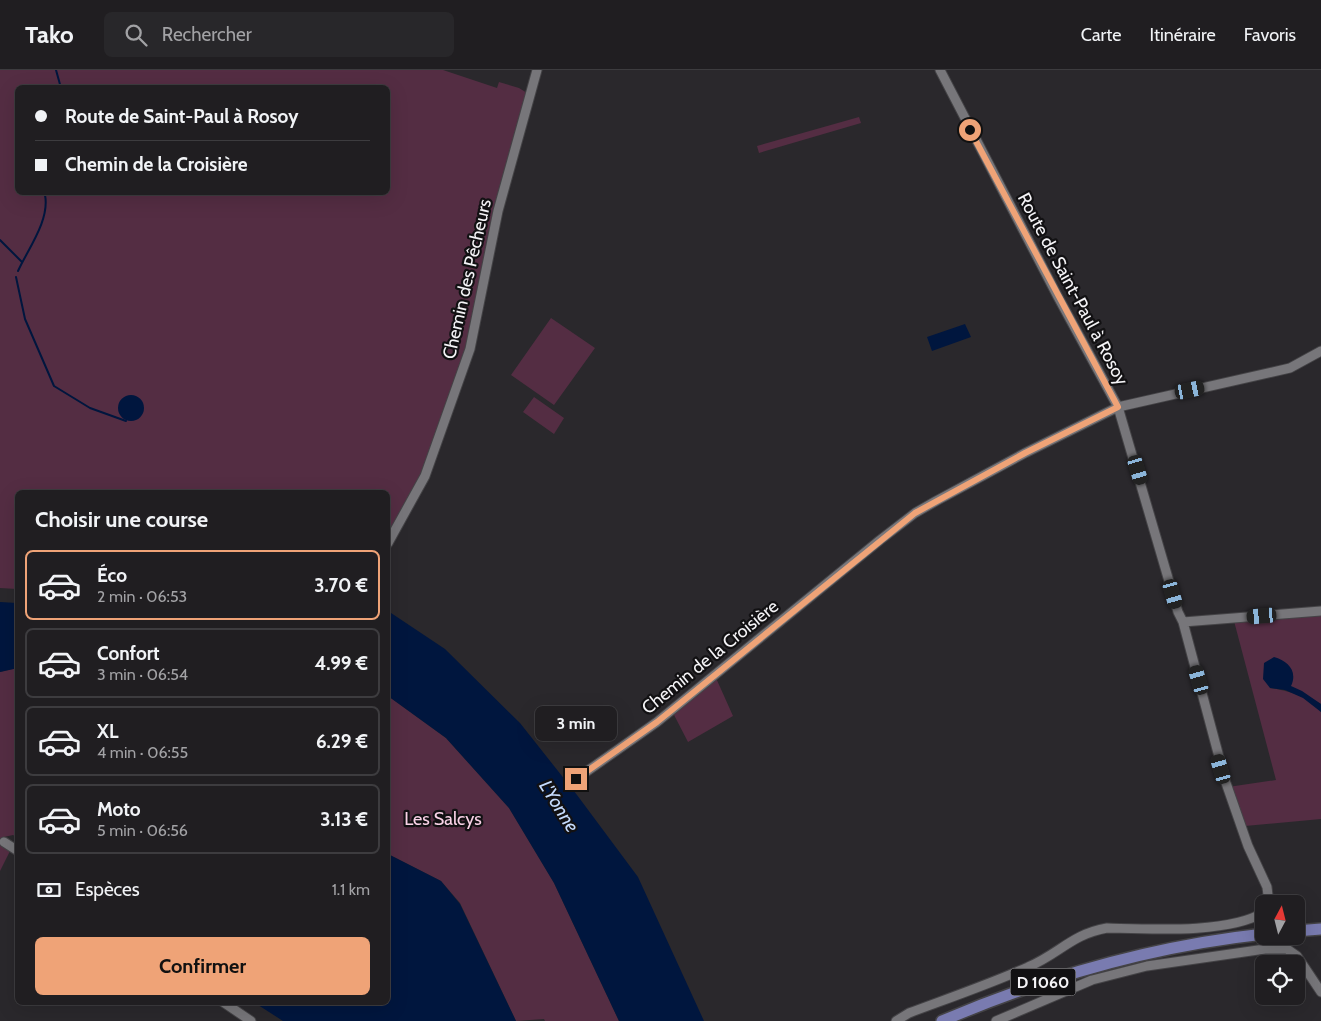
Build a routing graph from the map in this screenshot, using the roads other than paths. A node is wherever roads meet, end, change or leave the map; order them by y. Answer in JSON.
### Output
{"nodes":[{"id":1,"x":537,"y":70,"type":"edge"},
{"id":2,"x":940,"y":70,"type":"edge"},
{"id":3,"x":1321,"y":351,"type":"edge"},
{"id":4,"x":1118,"y":407,"type":"junction"},
{"id":5,"x":390,"y":539,"type":"edge"},
{"id":6,"x":1321,"y":611,"type":"edge"},
{"id":7,"x":1183,"y":622,"type":"junction"},
{"id":8,"x":576,"y":779,"type":"dead end"},
{"id":9,"x":4,"y":842,"type":"dead end"},
{"id":10,"x":15,"y":849,"type":"edge"},
{"id":11,"x":1267,"y":895,"type":"edge"},
{"id":12,"x":1255,"y":917,"type":"edge"},
{"id":13,"x":1321,"y":929,"type":"edge"},
{"id":14,"x":1305,"y":930,"type":"edge"},
{"id":15,"x":1255,"y":935,"type":"edge"},
{"id":16,"x":1321,"y":992,"type":"edge"},
{"id":17,"x":228,"y":1005,"type":"edge"},
{"id":18,"x":252,"y":1021,"type":"edge"},
{"id":19,"x":896,"y":1021,"type":"edge"},
{"id":20,"x":942,"y":1021,"type":"edge"},
{"id":21,"x":996,"y":1021,"type":"edge"}],
"edges":[{"from":1,"to":5,"type":"street","name":"Chemin des Pêcheurs"},
{"from":2,"to":4,"type":"street","name":"Route de Saint-Paul à Rosoy"},
{"from":3,"to":4,"type":"street","name":"Chemin de la Croisière"},
{"from":4,"to":7,"type":"street","name":"Route de Saint-Paul à Rosoy"},
{"from":4,"to":8,"type":"street","name":"Chemin de la Croisière"},
{"from":6,"to":7,"type":"street"},
{"from":7,"to":11,"type":"street","name":"Route de Saint-Paul à Rosoy"},
{"from":9,"to":10,"type":"street"},
{"from":12,"to":19,"type":"street"},
{"from":13,"to":14,"type":"main road"},
{"from":15,"to":20,"type":"main road","number":"D 1060"},
{"from":16,"to":21,"type":"street"},
{"from":17,"to":18,"type":"street"}]}
